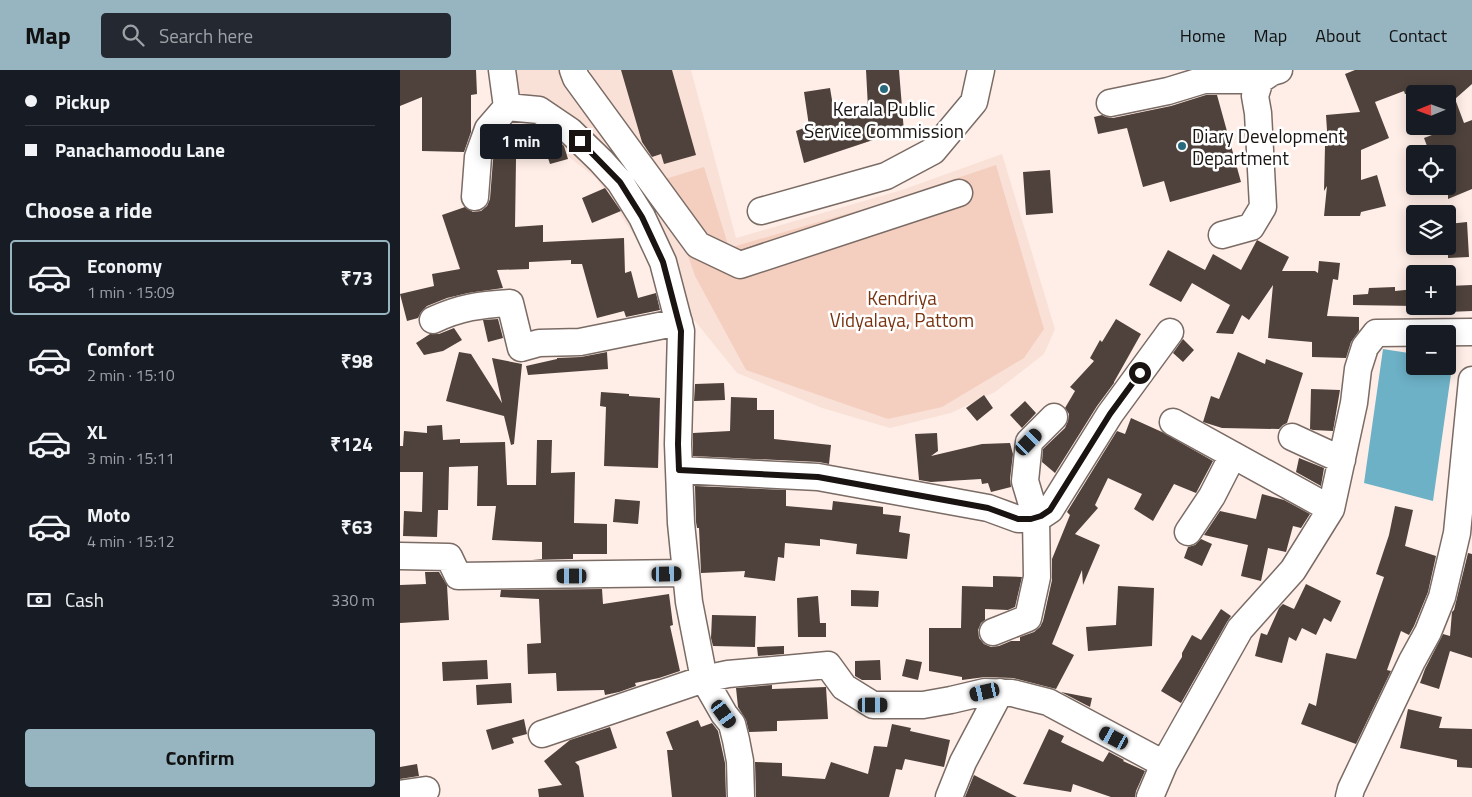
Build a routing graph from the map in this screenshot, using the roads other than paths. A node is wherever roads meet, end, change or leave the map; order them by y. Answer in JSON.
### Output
{"nodes":[{"id":1,"x":502,"y":70,"type":"edge"},
{"id":2,"x":573,"y":70,"type":"edge"},
{"id":3,"x":981,"y":70,"type":"edge"},
{"id":4,"x":1270,"y":75,"type":"edge"},
{"id":5,"x":1110,"y":103,"type":"dead end"},
{"id":6,"x":507,"y":107,"type":"junction"},
{"id":7,"x":959,"y":194,"type":"dead end"},
{"id":8,"x":475,"y":197,"type":"dead end"},
{"id":9,"x":761,"y":211,"type":"dead end"},
{"id":10,"x":1222,"y":235,"type":"dead end"},
{"id":11,"x":432,"y":320,"type":"dead end"},
{"id":12,"x":679,"y":322,"type":"junction"},
{"id":13,"x":1170,"y":332,"type":"dead end"},
{"id":14,"x":1472,"y":332,"type":"edge"},
{"id":15,"x":1472,"y":380,"type":"edge"},
{"id":16,"x":1054,"y":417,"type":"dead end"},
{"id":17,"x":1173,"y":422,"type":"dead end"},
{"id":18,"x":1292,"y":437,"type":"dead end"},
{"id":19,"x":1232,"y":455,"type":"junction"},
{"id":20,"x":1342,"y":460,"type":"junction"},
{"id":21,"x":679,"y":470,"type":"junction"},
{"id":22,"x":1332,"y":509,"type":"junction"},
{"id":23,"x":1036,"y":518,"type":"junction"},
{"id":24,"x":1188,"y":532,"type":"dead end"},
{"id":25,"x":400,"y":556,"type":"edge"},
{"id":26,"x":686,"y":574,"type":"junction"},
{"id":27,"x":993,"y":632,"type":"dead end"},
{"id":28,"x":704,"y":679,"type":"junction"},
{"id":29,"x":1000,"y":692,"type":"junction"},
{"id":30,"x":542,"y":734,"type":"dead end"},
{"id":31,"x":1164,"y":764,"type":"junction"},
{"id":32,"x":426,"y":790,"type":"dead end"},
{"id":33,"x":400,"y":794,"type":"edge"},
{"id":34,"x":741,"y":797,"type":"edge"},
{"id":35,"x":949,"y":797,"type":"edge"},
{"id":36,"x":1150,"y":797,"type":"edge"},
{"id":37,"x":1349,"y":797,"type":"edge"}],
"edges":[{"from":1,"to":6,"type":"street"},
{"from":2,"to":7,"type":"street"},
{"from":3,"to":9,"type":"street"},
{"from":4,"to":5,"type":"street"},
{"from":4,"to":10,"type":"street"},
{"from":6,"to":8,"type":"street"},
{"from":6,"to":12,"type":"street"},
{"from":11,"to":12,"type":"street"},
{"from":12,"to":21,"type":"street"},
{"from":13,"to":23,"type":"street"},
{"from":14,"to":20,"type":"street"},
{"from":15,"to":37,"type":"street"},
{"from":16,"to":23,"type":"street"},
{"from":17,"to":19,"type":"street"},
{"from":18,"to":20,"type":"street"},
{"from":19,"to":22,"type":"street"},
{"from":19,"to":24,"type":"street"},
{"from":20,"to":22,"type":"street"},
{"from":21,"to":23,"type":"street"},
{"from":21,"to":26,"type":"street"},
{"from":22,"to":31,"type":"street"},
{"from":23,"to":27,"type":"street"},
{"from":25,"to":26,"type":"street"},
{"from":26,"to":28,"type":"street"},
{"from":28,"to":29,"type":"street"},
{"from":28,"to":30,"type":"street"},
{"from":28,"to":34,"type":"street"},
{"from":29,"to":31,"type":"street"},
{"from":29,"to":35,"type":"street"},
{"from":31,"to":36,"type":"street"},
{"from":32,"to":33,"type":"street"}]}
